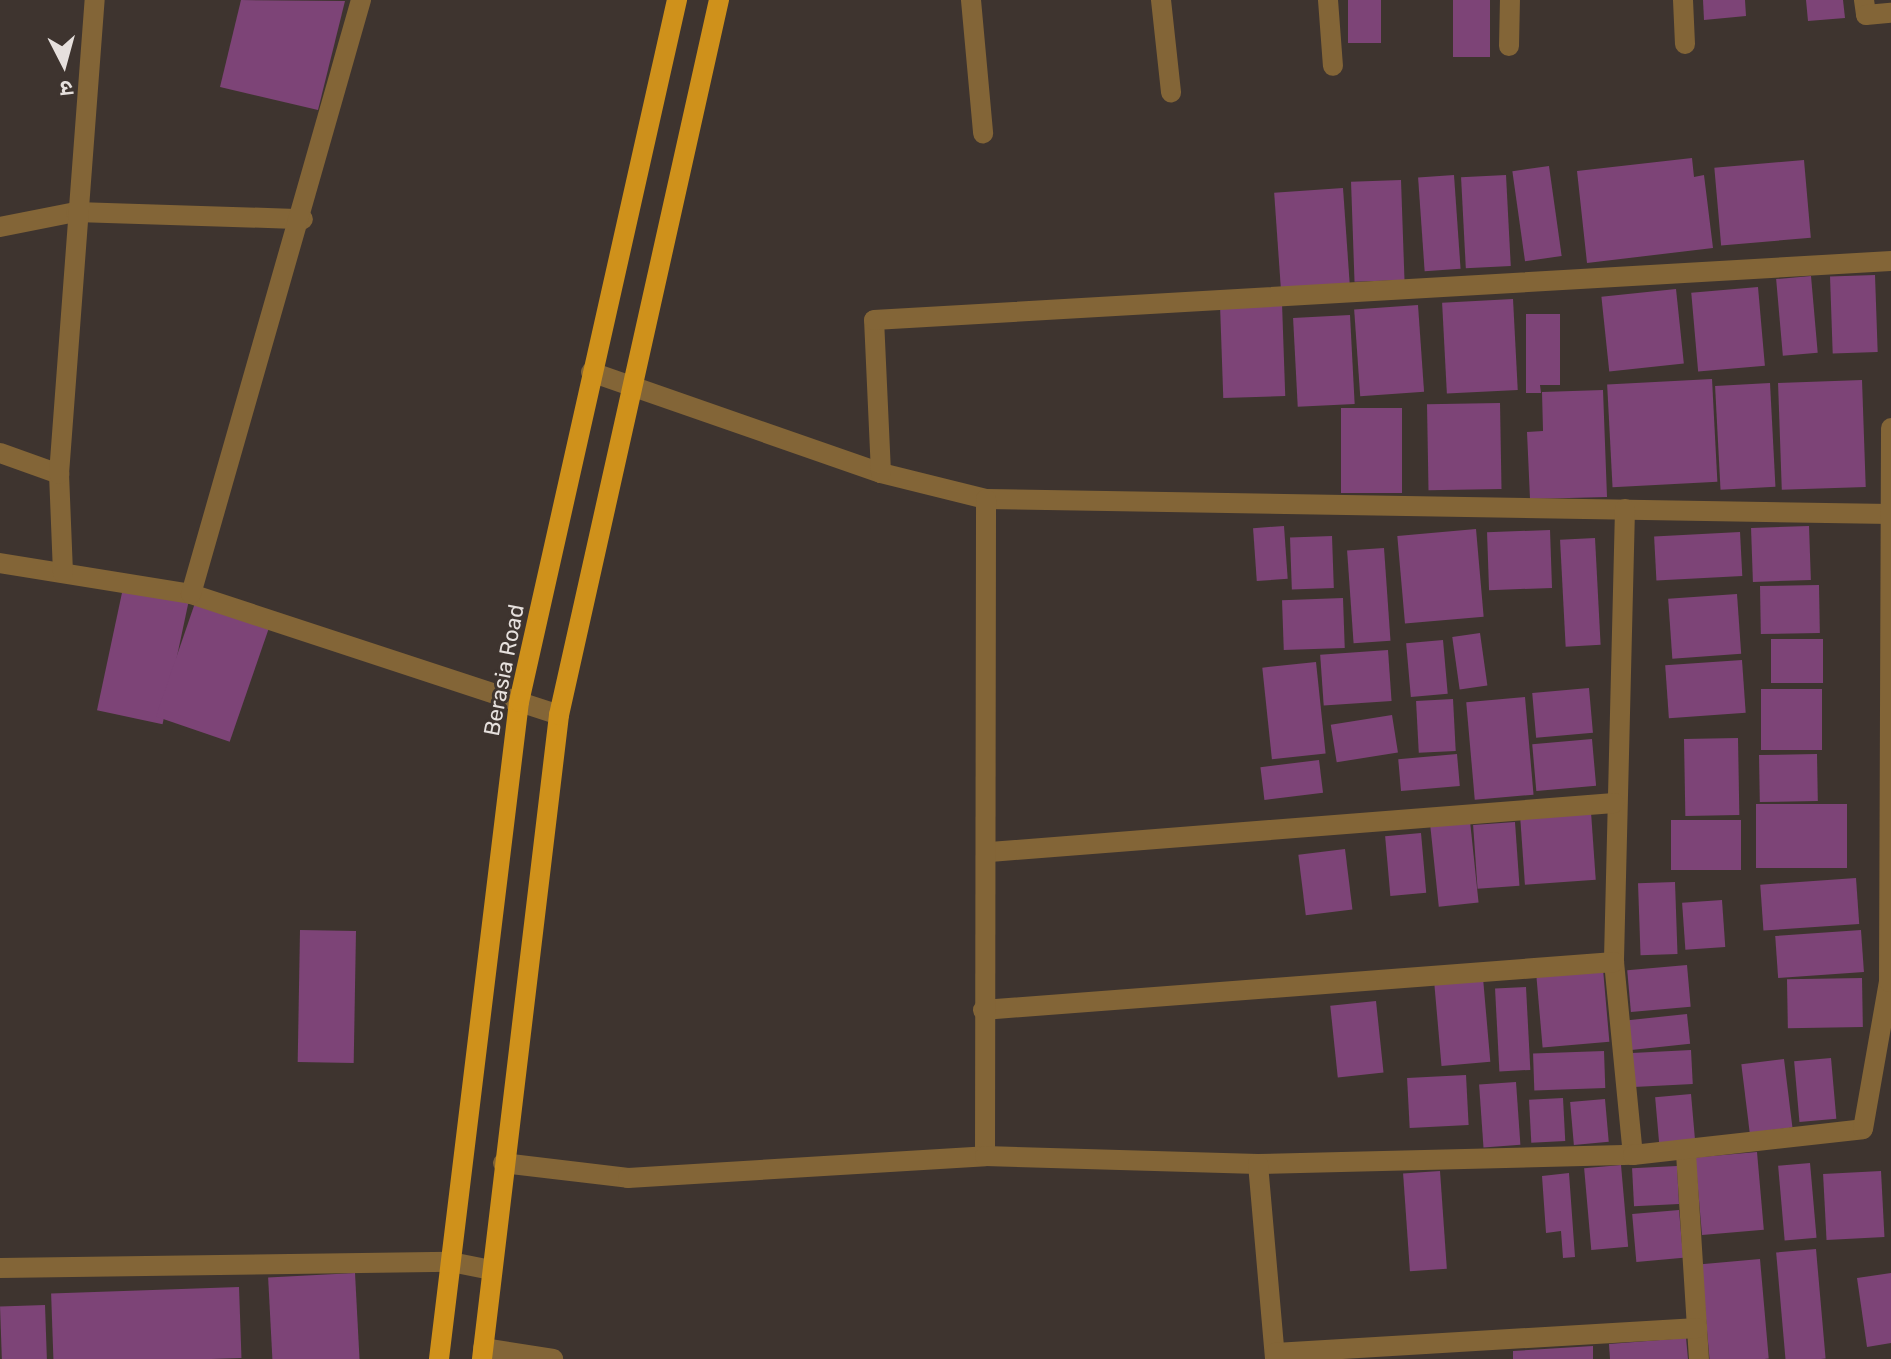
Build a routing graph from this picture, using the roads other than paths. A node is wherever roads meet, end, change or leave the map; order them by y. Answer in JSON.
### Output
{"nodes":[{"id":1,"x":95,"y":0,"type":"edge"},
{"id":2,"x":361,"y":0,"type":"edge"},
{"id":3,"x":677,"y":0,"type":"edge"},
{"id":4,"x":719,"y":0,"type":"edge"},
{"id":5,"x":971,"y":0,"type":"edge"},
{"id":6,"x":1161,"y":0,"type":"edge"},
{"id":7,"x":1328,"y":0,"type":"edge"},
{"id":8,"x":1510,"y":0,"type":"edge"},
{"id":9,"x":1683,"y":0,"type":"edge"},
{"id":10,"x":1864,"y":0,"type":"edge"},
{"id":11,"x":1891,"y":13,"type":"edge"},
{"id":12,"x":1685,"y":44,"type":"dead end"},
{"id":13,"x":1509,"y":46,"type":"dead end"},
{"id":14,"x":1333,"y":66,"type":"dead end"},
{"id":15,"x":1171,"y":92,"type":"dead end"},
{"id":16,"x":983,"y":133,"type":"dead end"},
{"id":17,"x":76,"y":212,"type":"junction"},
{"id":18,"x":303,"y":219,"type":"junction"},
{"id":19,"x":0,"y":227,"type":"edge"},
{"id":20,"x":1891,"y":261,"type":"edge"},
{"id":21,"x":591,"y":372,"type":"junction"},
{"id":22,"x":629,"y":389,"type":"junction"},
{"id":23,"x":1891,"y":428,"type":"edge"},
{"id":24,"x":0,"y":453,"type":"edge"},
{"id":25,"x":881,"y":473,"type":"junction"},
{"id":26,"x":59,"y":474,"type":"junction"},
{"id":27,"x":986,"y":499,"type":"junction"},
{"id":28,"x":1625,"y":509,"type":"junction"},
{"id":29,"x":1888,"y":514,"type":"edge"},
{"id":30,"x":0,"y":563,"type":"edge"},
{"id":31,"x":63,"y":573,"type":"junction"},
{"id":32,"x":191,"y":594,"type":"junction"},
{"id":33,"x":519,"y":702,"type":"junction"},
{"id":34,"x":559,"y":715,"type":"junction"},
{"id":35,"x":1614,"y":803,"type":"junction"},
{"id":36,"x":990,"y":852,"type":"junction"},
{"id":37,"x":1614,"y":962,"type":"junction"},
{"id":38,"x":1890,"y":981,"type":"edge"},
{"id":39,"x":983,"y":1010,"type":"junction"},
{"id":40,"x":1686,"y":1153,"type":"junction"},
{"id":41,"x":1633,"y":1155,"type":"junction"},
{"id":42,"x":985,"y":1156,"type":"junction"},
{"id":43,"x":503,"y":1163,"type":"junction"},
{"id":44,"x":1258,"y":1164,"type":"junction"},
{"id":45,"x":451,"y":1262,"type":"junction"},
{"id":46,"x":0,"y":1268,"type":"edge"},
{"id":47,"x":491,"y":1270,"type":"junction"},
{"id":48,"x":1697,"y":1328,"type":"junction"},
{"id":49,"x":482,"y":1354,"type":"edge"},
{"id":50,"x":1275,"y":1356,"type":"edge"},
{"id":51,"x":439,"y":1359,"type":"edge"},
{"id":52,"x":553,"y":1359,"type":"edge"},
{"id":53,"x":1699,"y":1359,"type":"edge"}],
"edges":[{"from":1,"to":17,"type":"street"},
{"from":2,"to":18,"type":"street"},
{"from":3,"to":21,"type":"main road","name":"Berasia Road"},
{"from":4,"to":22,"type":"main road"},
{"from":5,"to":16,"type":"street"},
{"from":6,"to":15,"type":"street"},
{"from":7,"to":14,"type":"street"},
{"from":8,"to":13,"type":"street"},
{"from":9,"to":12,"type":"street"},
{"from":10,"to":11,"type":"street"},
{"from":17,"to":18,"type":"street"},
{"from":17,"to":19,"type":"street"},
{"from":17,"to":26,"type":"street"},
{"from":18,"to":32,"type":"street"},
{"from":20,"to":25,"type":"street"},
{"from":21,"to":22,"type":"street"},
{"from":21,"to":33,"type":"main road","name":"Berasia Road"},
{"from":22,"to":25,"type":"street"},
{"from":22,"to":34,"type":"main road"},
{"from":23,"to":29,"type":"street"},
{"from":24,"to":26,"type":"street"},
{"from":25,"to":27,"type":"street"},
{"from":26,"to":31,"type":"street"},
{"from":27,"to":28,"type":"street"},
{"from":27,"to":36,"type":"street"},
{"from":28,"to":29,"type":"street"},
{"from":28,"to":35,"type":"street"},
{"from":29,"to":38,"type":"street"},
{"from":30,"to":31,"type":"street"},
{"from":31,"to":32,"type":"street"},
{"from":32,"to":33,"type":"street"},
{"from":33,"to":34,"type":"street"},
{"from":33,"to":45,"type":"main road","name":"Berasia Road"},
{"from":34,"to":43,"type":"main road"},
{"from":35,"to":36,"type":"street"},
{"from":35,"to":37,"type":"street"},
{"from":36,"to":39,"type":"street"},
{"from":37,"to":39,"type":"street"},
{"from":37,"to":41,"type":"street"},
{"from":38,"to":40,"type":"street"},
{"from":39,"to":42,"type":"street"},
{"from":40,"to":41,"type":"street"},
{"from":40,"to":48,"type":"street"},
{"from":41,"to":44,"type":"street"},
{"from":42,"to":43,"type":"street"},
{"from":42,"to":44,"type":"street"},
{"from":43,"to":47,"type":"main road"},
{"from":44,"to":50,"type":"street"},
{"from":45,"to":46,"type":"street"},
{"from":45,"to":47,"type":"street"},
{"from":45,"to":51,"type":"main road","name":"Berasia Road"},
{"from":47,"to":49,"type":"main road"},
{"from":48,"to":50,"type":"street"},
{"from":48,"to":53,"type":"street"},
{"from":49,"to":52,"type":"street"}]}
